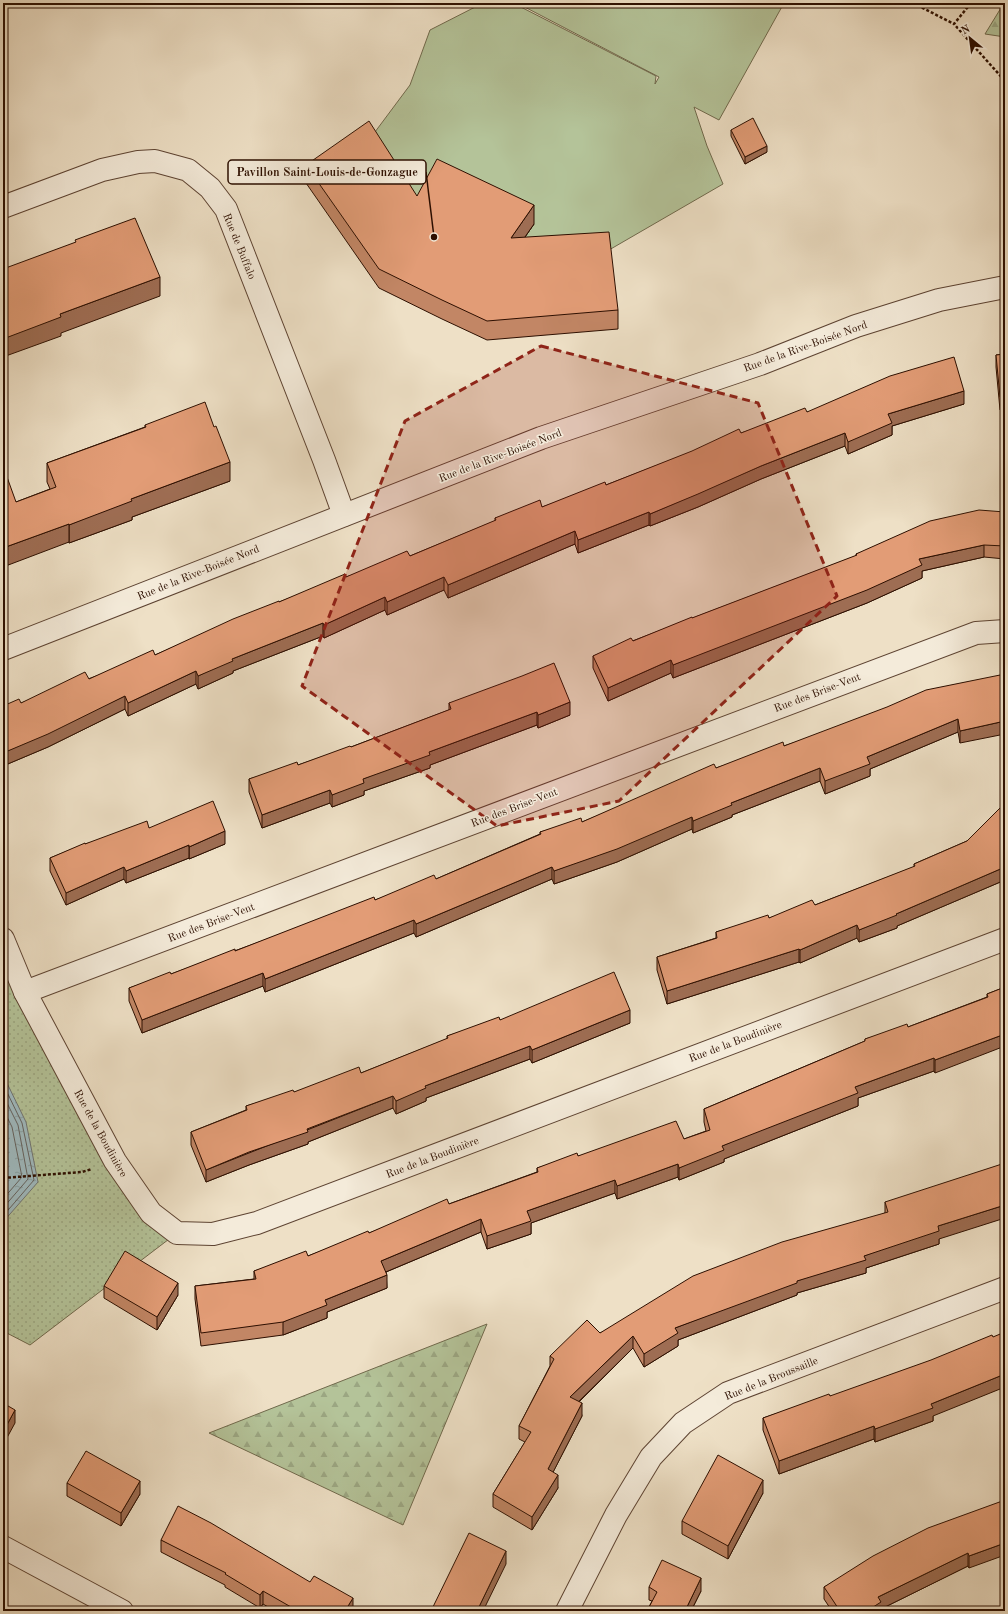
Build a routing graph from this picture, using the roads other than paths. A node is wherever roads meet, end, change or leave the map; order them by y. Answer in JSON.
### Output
{"nodes":[{"id":1,"x":3,"y":207,"type":"edge"},
{"id":2,"x":1005,"y":287,"type":"edge"},
{"id":3,"x":344,"y":515,"type":"junction"},
{"id":4,"x":1005,"y":631,"type":"edge"},
{"id":5,"x":3,"y":649,"type":"edge"},
{"id":6,"x":1005,"y":939,"type":"edge"},
{"id":7,"x":3,"y":940,"type":"edge"},
{"id":8,"x":25,"y":992,"type":"junction"},
{"id":9,"x":1005,"y":1288,"type":"edge"},
{"id":10,"x":3,"y":1547,"type":"edge"},
{"id":11,"x":122,"y":1611,"type":"edge"},
{"id":12,"x":567,"y":1611,"type":"edge"}],
"edges":[{"from":1,"to":3,"type":"street","name":"Rue de Buffalo"},
{"from":2,"to":3,"type":"street","name":"Rue de la Rive-Boisée Nord"},
{"from":3,"to":5,"type":"street","name":"Rue de la Rive-Boisée Nord"},
{"from":4,"to":8,"type":"street","name":"Rue des Brise-Vent"},
{"from":6,"to":8,"type":"street","name":"Rue de la Boudinière"},
{"from":7,"to":8,"type":"street","name":"Rue de la Boudinière"},
{"from":9,"to":12,"type":"street","name":"Rue de la Broussaille"},
{"from":10,"to":11,"type":"street"}]}
